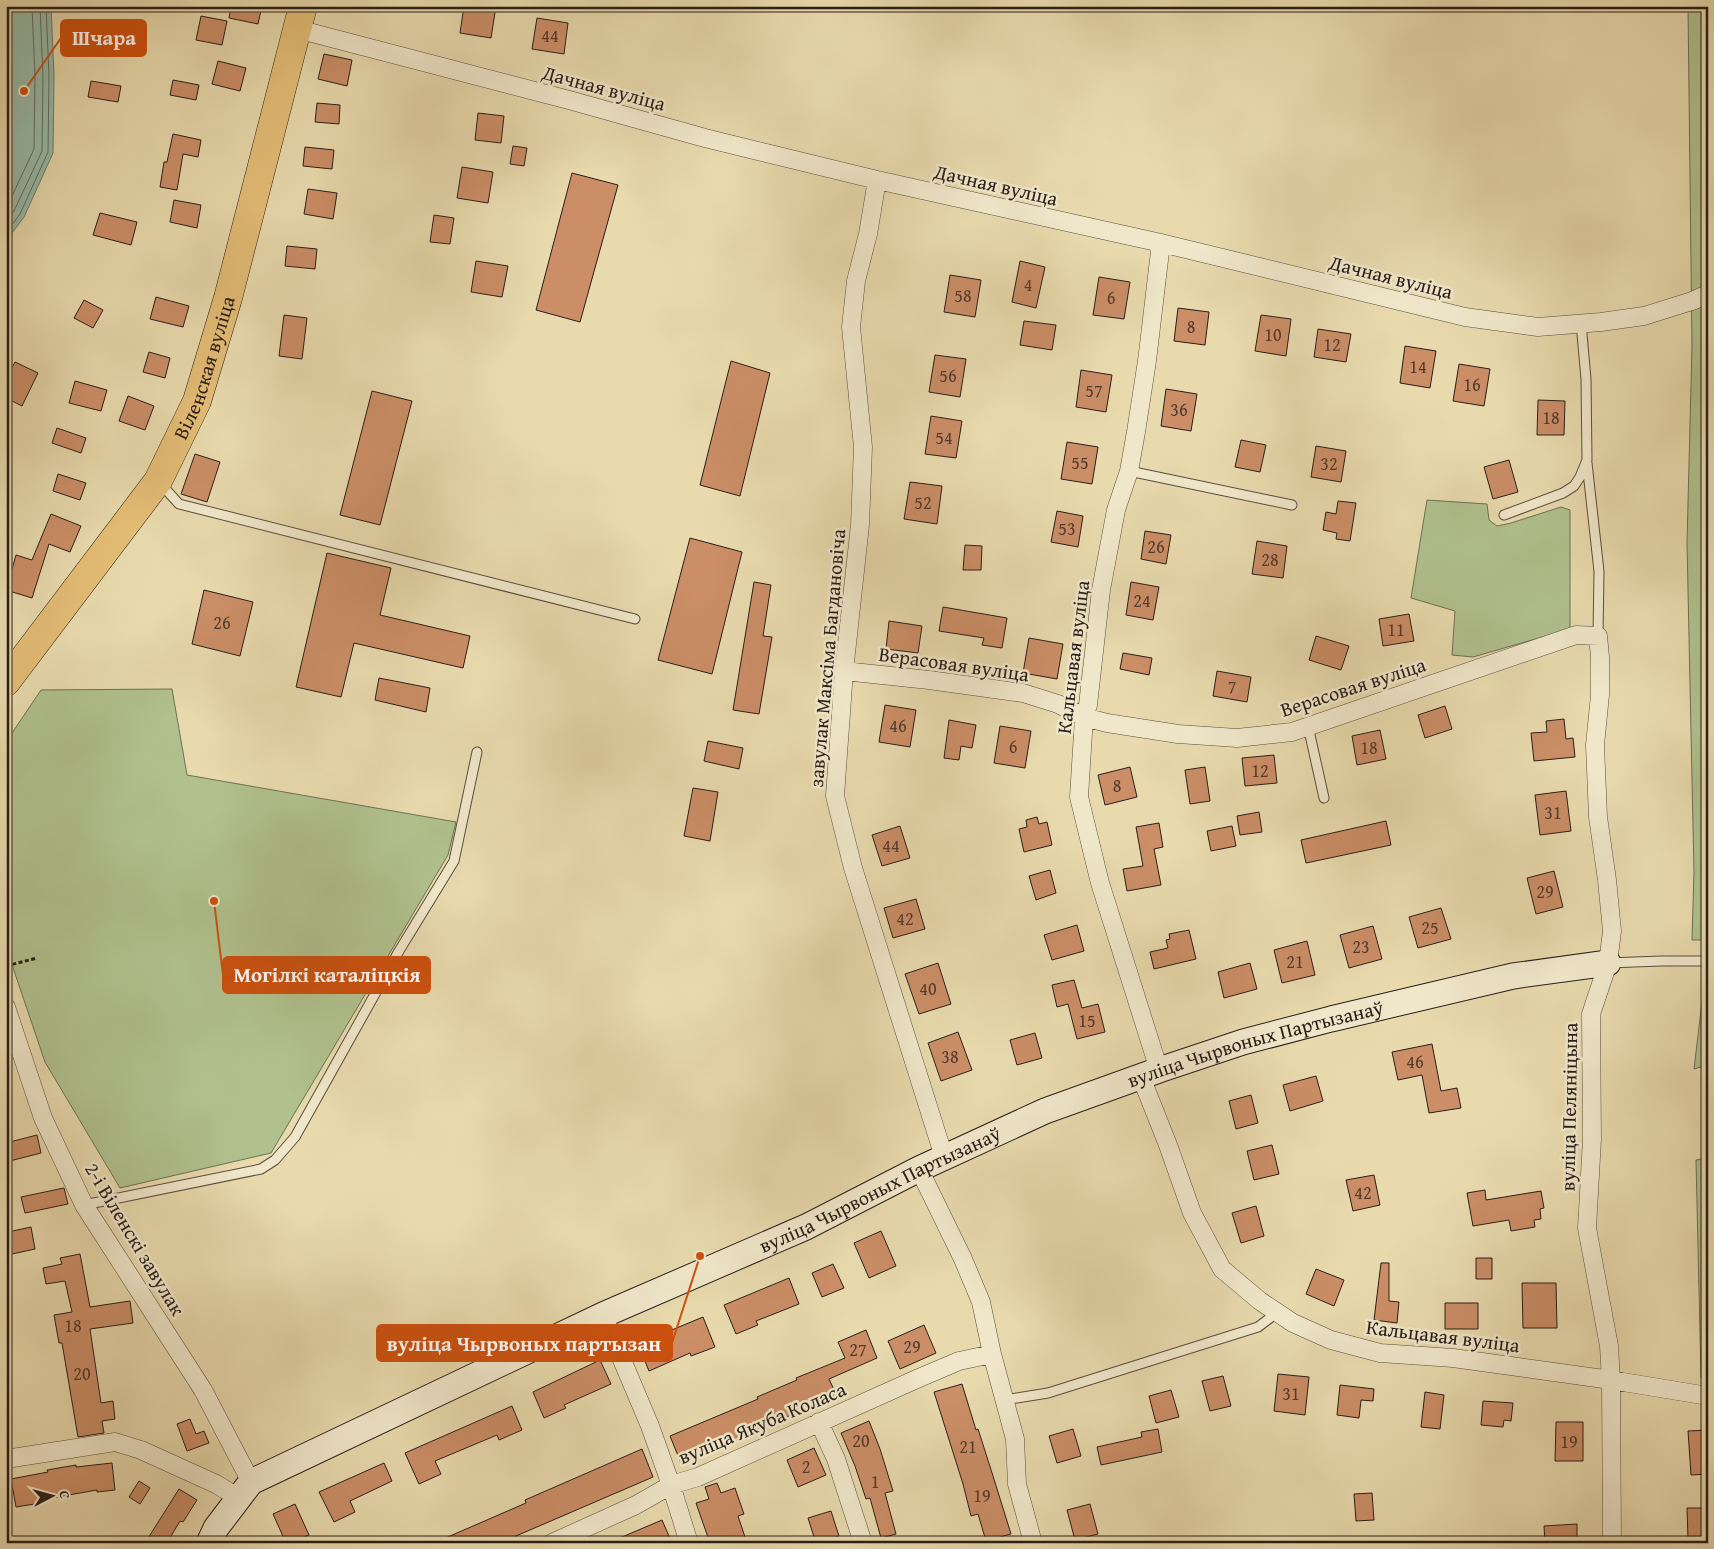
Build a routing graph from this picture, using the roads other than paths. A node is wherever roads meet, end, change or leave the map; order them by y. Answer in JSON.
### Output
{"nodes":[{"id":1,"x":300,"y":18,"type":"edge"},
{"id":2,"x":877,"y":180,"type":"junction"},
{"id":3,"x":1161,"y":243,"type":"junction"},
{"id":4,"x":1708,"y":294,"type":"edge"},
{"id":5,"x":1581,"y":323,"type":"junction"},
{"id":6,"x":1587,"y":460,"type":"junction"},
{"id":7,"x":1129,"y":471,"type":"junction"},
{"id":8,"x":158,"y":481,"type":"junction"},
{"id":9,"x":1292,"y":505,"type":"dead end"},
{"id":10,"x":1504,"y":515,"type":"dead end"},
{"id":11,"x":635,"y":619,"type":"dead end"},
{"id":12,"x":1598,"y":636,"type":"junction"},
{"id":13,"x":844,"y":671,"type":"junction"},
{"id":14,"x":6,"y":682,"type":"edge"},
{"id":15,"x":1084,"y":717,"type":"junction"},
{"id":16,"x":1308,"y":726,"type":"junction"},
{"id":17,"x":477,"y":752,"type":"dead end"},
{"id":18,"x":1324,"y":798,"type":"dead end"},
{"id":19,"x":1708,"y":961,"type":"edge"},
{"id":20,"x":1608,"y":963,"type":"junction"},
{"id":21,"x":6,"y":1007,"type":"edge"},
{"id":22,"x":1150,"y":1073,"type":"junction"},
{"id":23,"x":944,"y":1157,"type":"junction"},
{"id":24,"x":919,"y":1169,"type":"junction"},
{"id":25,"x":84,"y":1205,"type":"junction"},
{"id":26,"x":1275,"y":1311,"type":"junction"},
{"id":27,"x":603,"y":1315,"type":"junction"},
{"id":28,"x":992,"y":1354,"type":"junction"},
{"id":29,"x":1611,"y":1380,"type":"junction"},
{"id":30,"x":1708,"y":1396,"type":"edge"},
{"id":31,"x":1004,"y":1400,"type":"junction"},
{"id":32,"x":820,"y":1422,"type":"junction"},
{"id":33,"x":6,"y":1459,"type":"edge"},
{"id":34,"x":671,"y":1485,"type":"junction"},
{"id":35,"x":245,"y":1490,"type":"junction"},
{"id":36,"x":209,"y":1543,"type":"edge"},
{"id":37,"x":552,"y":1543,"type":"edge"},
{"id":38,"x":689,"y":1543,"type":"edge"},
{"id":39,"x":863,"y":1543,"type":"edge"},
{"id":40,"x":1033,"y":1543,"type":"edge"},
{"id":41,"x":1612,"y":1543,"type":"edge"}],
"edges":[{"from":1,"to":2,"type":"street","name":"Дачная вуліца"},
{"from":1,"to":8,"type":"highway","name":"Віленская вуліца"},
{"from":2,"to":3,"type":"street","name":"Дачная вуліца"},
{"from":2,"to":13,"type":"street","name":"завулак Максіма Багдановіча"},
{"from":3,"to":5,"type":"street","name":"Дачная вуліца"},
{"from":3,"to":7,"type":"street","name":"Кальцавая вуліца"},
{"from":4,"to":5,"type":"street","name":"Дачная вуліца"},
{"from":5,"to":6,"type":"lane"},
{"from":6,"to":10,"type":"lane"},
{"from":6,"to":12,"type":"lane"},
{"from":7,"to":9,"type":"lane"},
{"from":7,"to":15,"type":"street","name":"Кальцавая вуліца"},
{"from":8,"to":11,"type":"lane"},
{"from":8,"to":14,"type":"highway","name":"Віленская вуліца"},
{"from":12,"to":16,"type":"street","name":"Верасовая вуліца"},
{"from":12,"to":20,"type":"street","name":"вуліца Пеляніцына"},
{"from":13,"to":15,"type":"street","name":"Верасовая вуліца"},
{"from":13,"to":23,"type":"street","name":"завулак Максіма Багдановіча"},
{"from":15,"to":16,"type":"street","name":"Верасовая вуліца"},
{"from":15,"to":22,"type":"street","name":"Кальцавая вуліца"},
{"from":16,"to":18,"type":"lane"},
{"from":17,"to":25,"type":"lane"},
{"from":19,"to":20,"type":"lane"},
{"from":20,"to":22,"type":"street","name":"вуліца Чырвоных Партызанаў"},
{"from":20,"to":29,"type":"street","name":"вуліца Пеляніцына"},
{"from":21,"to":25,"type":"street","name":"2-і Віленскі завулак"},
{"from":22,"to":23,"type":"street","name":"вуліца Чырвоных Партызанаў"},
{"from":22,"to":26,"type":"street","name":"Кальцавая вуліца"},
{"from":23,"to":24,"type":"street","name":"вуліца Чырвоных Партызанаў"},
{"from":24,"to":27,"type":"street","name":"вуліца Чырвоных Партызанаў"},
{"from":24,"to":28,"type":"street"},
{"from":25,"to":35,"type":"street","name":"2-і Віленскі завулак"},
{"from":26,"to":29,"type":"street","name":"Кальцавая вуліца"},
{"from":26,"to":31,"type":"lane"},
{"from":27,"to":34,"type":"street"},
{"from":27,"to":35,"type":"street","name":"вуліца Чырвоных Партызанаў"},
{"from":28,"to":31,"type":"street"},
{"from":28,"to":32,"type":"street","name":"вуліца Якуба Коласа"},
{"from":29,"to":30,"type":"street","name":"Кальцавая вуліца"},
{"from":29,"to":41,"type":"street","name":"вуліца Пеляніцына"},
{"from":31,"to":40,"type":"street"},
{"from":32,"to":34,"type":"street","name":"вуліца Якуба Коласа"},
{"from":32,"to":39,"type":"street"},
{"from":33,"to":35,"type":"street"},
{"from":34,"to":37,"type":"street","name":"вуліца Якуба Коласа"},
{"from":34,"to":38,"type":"street"},
{"from":35,"to":36,"type":"street","name":"вуліца Чырвоных Партызанаў"}]}
